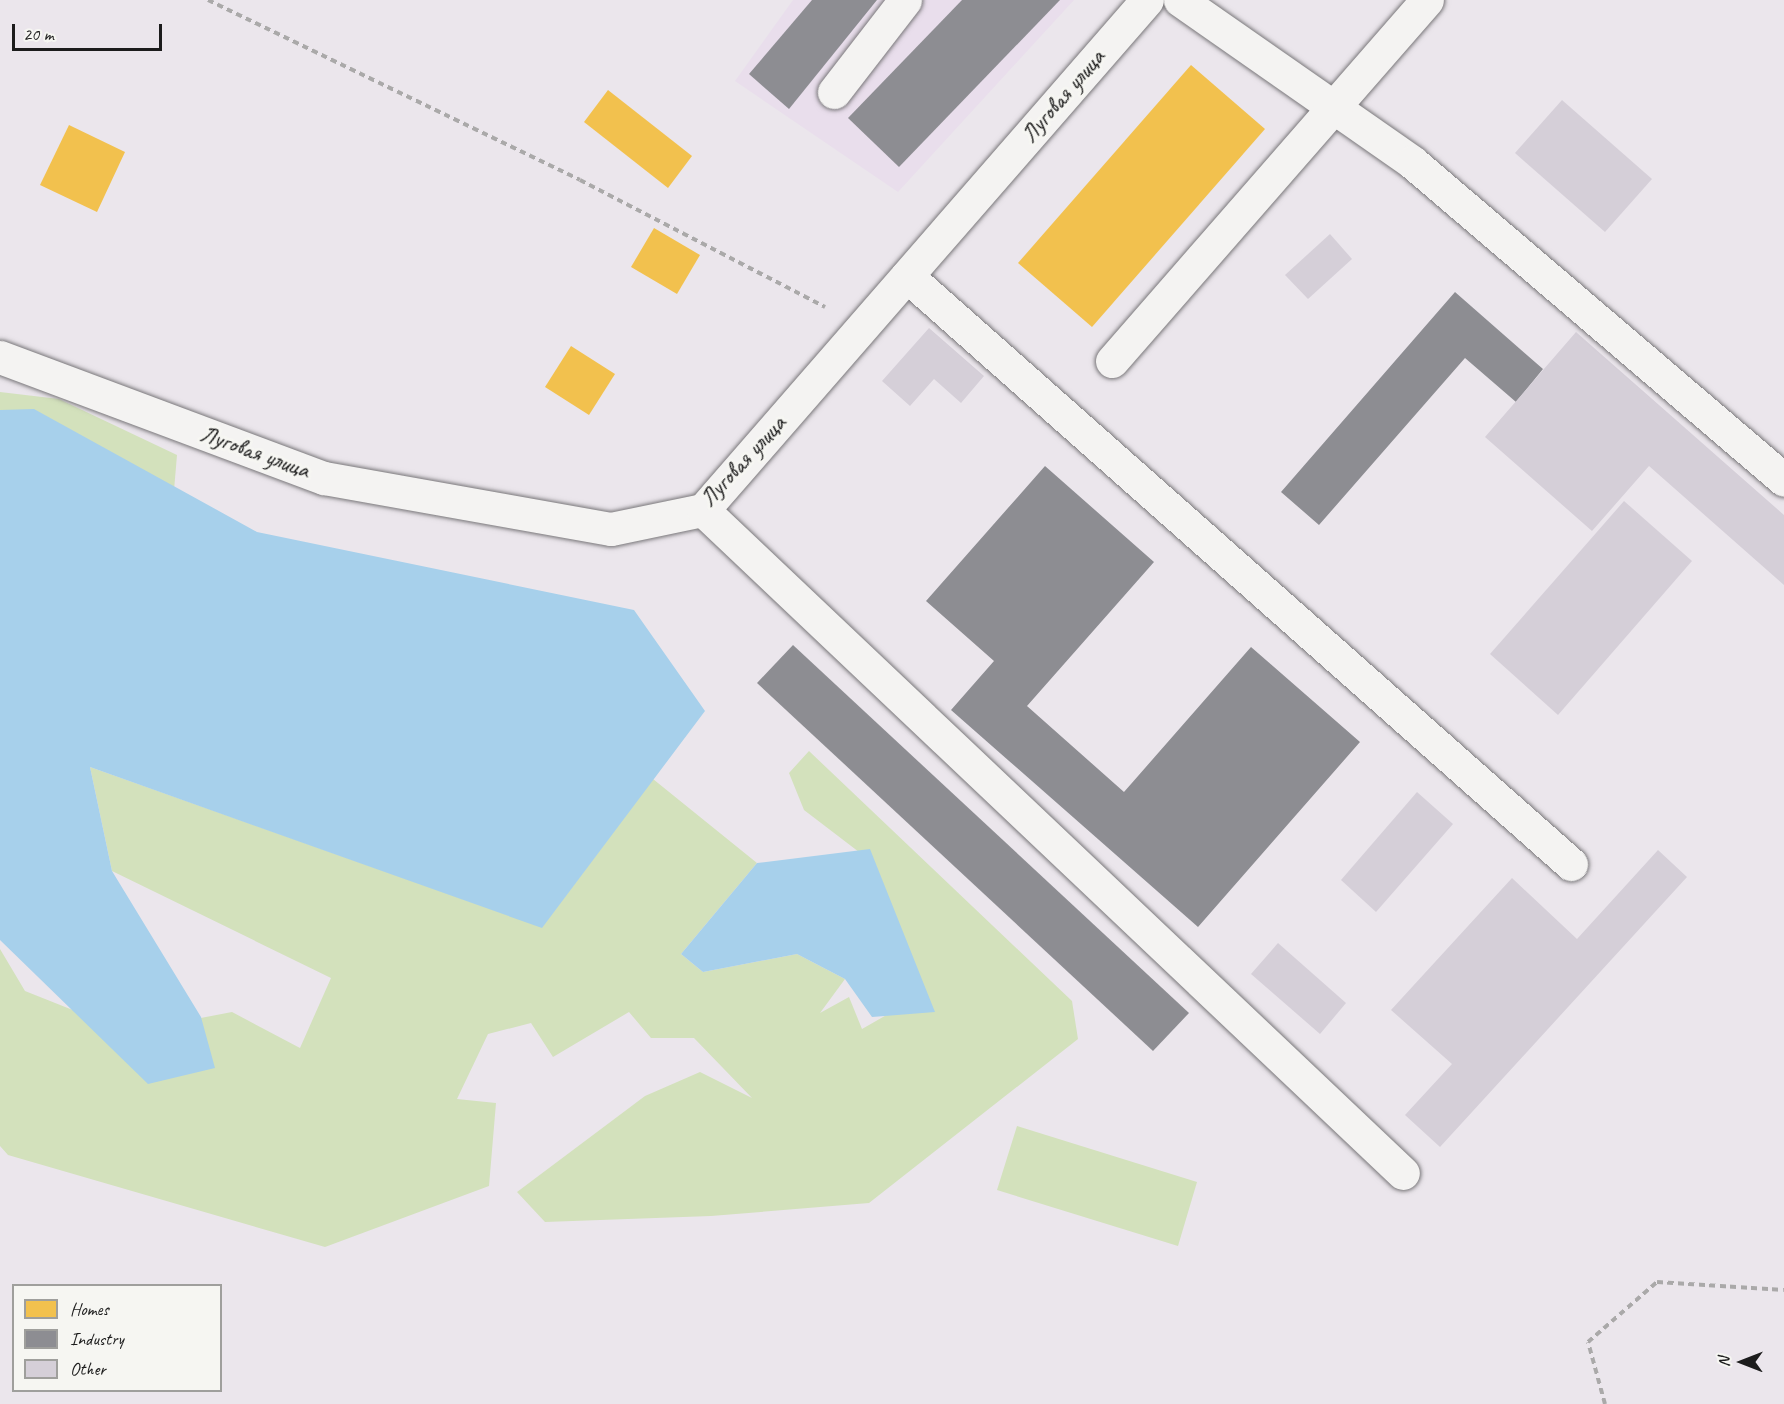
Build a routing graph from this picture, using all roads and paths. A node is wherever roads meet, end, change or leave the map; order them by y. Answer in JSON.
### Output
{"nodes":[{"id":1,"x":208,"y":0,"type":"edge"},
{"id":2,"x":905,"y":0,"type":"edge"},
{"id":3,"x":1147,"y":0,"type":"edge"},
{"id":4,"x":1180,"y":0,"type":"edge"},
{"id":5,"x":1426,"y":0,"type":"edge"},
{"id":6,"x":834,"y":92,"type":"dead end"},
{"id":7,"x":1333,"y":107,"type":"junction"},
{"id":8,"x":907,"y":276,"type":"junction"},
{"id":9,"x":863,"y":327,"type":"junction"},
{"id":10,"x":0,"y":357,"type":"edge"},
{"id":11,"x":1112,"y":362,"type":"dead end"},
{"id":12,"x":1784,"y":480,"type":"edge"},
{"id":13,"x":703,"y":510,"type":"junction"},
{"id":14,"x":1571,"y":864,"type":"dead end"},
{"id":15,"x":1403,"y":1173,"type":"dead end"},
{"id":16,"x":1784,"y":1290,"type":"edge"},
{"id":17,"x":1605,"y":1404,"type":"edge"}],
"edges":[{"from":1,"to":9,"type":"path"},
{"from":2,"to":6,"type":"street"},
{"from":3,"to":8,"type":"street","name":"Луговая улица"},
{"from":4,"to":7,"type":"street"},
{"from":5,"to":7,"type":"street"},
{"from":7,"to":11,"type":"street"},
{"from":7,"to":12,"type":"street"},
{"from":8,"to":9,"type":"street","name":"Луговая улица"},
{"from":8,"to":14,"type":"street"},
{"from":9,"to":13,"type":"street","name":"Луговая улица"},
{"from":10,"to":13,"type":"street","name":"Луговая улица"},
{"from":13,"to":15,"type":"street"},
{"from":16,"to":17,"type":"path"}]}
